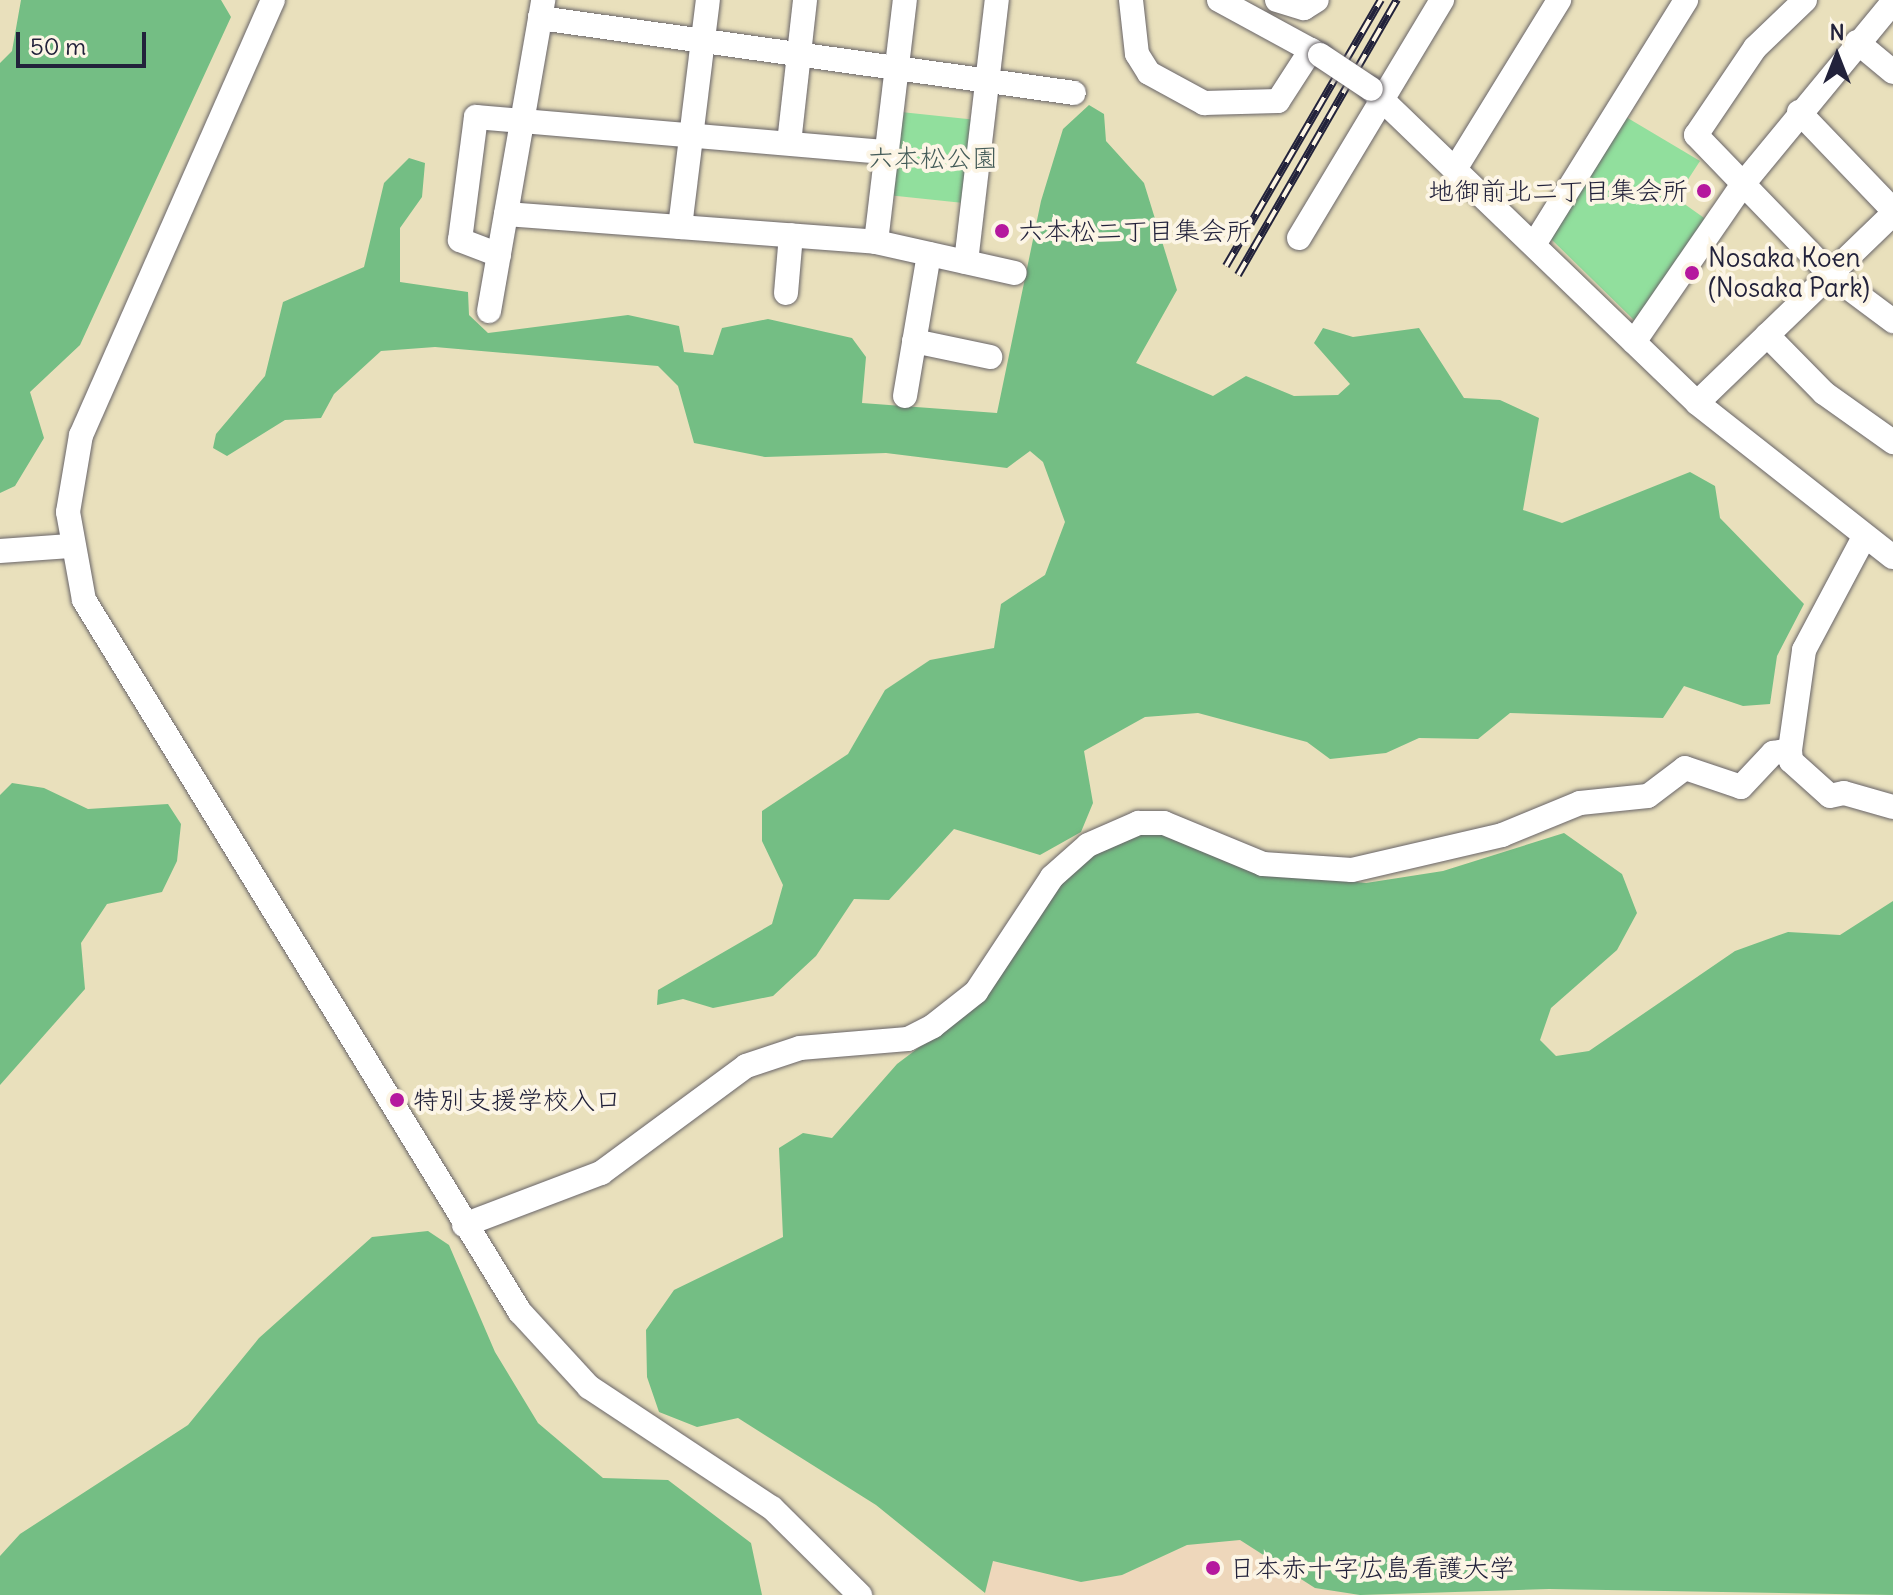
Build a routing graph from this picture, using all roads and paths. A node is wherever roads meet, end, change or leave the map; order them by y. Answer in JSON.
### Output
{"nodes":[{"id":1,"x":273,"y":0,"type":"edge"},
{"id":2,"x":708,"y":0,"type":"edge"},
{"id":3,"x":805,"y":0,"type":"edge"},
{"id":4,"x":905,"y":0,"type":"edge"},
{"id":5,"x":997,"y":0,"type":"edge"},
{"id":6,"x":1131,"y":0,"type":"edge"},
{"id":7,"x":1219,"y":0,"type":"edge"},
{"id":8,"x":1277,"y":0,"type":"edge"},
{"id":9,"x":1317,"y":0,"type":"edge"},
{"id":10,"x":1442,"y":0,"type":"edge"},
{"id":11,"x":1559,"y":0,"type":"edge"},
{"id":12,"x":1686,"y":0,"type":"edge"},
{"id":13,"x":1805,"y":0,"type":"edge"},
{"id":14,"x":1880,"y":5,"type":"edge"},
{"id":15,"x":541,"y":9,"type":"edge"},
{"id":16,"x":703,"y":39,"type":"junction"},
{"id":17,"x":1857,"y":42,"type":"junction"},
{"id":18,"x":800,"y":51,"type":"junction"},
{"id":19,"x":1316,"y":52,"type":"junction"},
{"id":20,"x":898,"y":63,"type":"junction"},
{"id":21,"x":1893,"y":72,"type":"edge"},
{"id":22,"x":988,"y":75,"type":"junction"},
{"id":23,"x":1074,"y":93,"type":"dead end"},
{"id":24,"x":1377,"y":94,"type":"junction"},
{"id":25,"x":1799,"y":112,"type":"junction"},
{"id":26,"x":523,"y":117,"type":"junction"},
{"id":27,"x":691,"y":133,"type":"junction"},
{"id":28,"x":789,"y":143,"type":"junction"},
{"id":29,"x":887,"y":152,"type":"junction"},
{"id":30,"x":1457,"y":166,"type":"junction"},
{"id":31,"x":1743,"y":184,"type":"junction"},
{"id":32,"x":1893,"y":212,"type":"edge"},
{"id":33,"x":506,"y":214,"type":"junction"},
{"id":34,"x":680,"y":227,"type":"junction"},
{"id":35,"x":791,"y":235,"type":"junction"},
{"id":36,"x":1299,"y":238,"type":"dead end"},
{"id":37,"x":876,"y":242,"type":"junction"},
{"id":38,"x":1535,"y":243,"type":"junction"},
{"id":39,"x":929,"y":254,"type":"junction"},
{"id":40,"x":499,"y":255,"type":"junction"},
{"id":41,"x":966,"y":262,"type":"junction"},
{"id":42,"x":1015,"y":273,"type":"dead end"},
{"id":43,"x":1830,"y":274,"type":"junction"},
{"id":44,"x":786,"y":293,"type":"dead end"},
{"id":45,"x":489,"y":311,"type":"dead end"},
{"id":46,"x":1893,"y":321,"type":"edge"},
{"id":47,"x":1767,"y":335,"type":"junction"},
{"id":48,"x":914,"y":341,"type":"junction"},
{"id":49,"x":1634,"y":342,"type":"junction"},
{"id":50,"x":990,"y":357,"type":"dead end"},
{"id":51,"x":905,"y":396,"type":"dead end"},
{"id":52,"x":1697,"y":403,"type":"junction"},
{"id":53,"x":1893,"y":442,"type":"edge"},
{"id":54,"x":1863,"y":539,"type":"junction"},
{"id":55,"x":70,"y":546,"type":"junction"},
{"id":56,"x":0,"y":551,"type":"edge"},
{"id":57,"x":1893,"y":557,"type":"edge"},
{"id":58,"x":1790,"y":750,"type":"junction"},
{"id":59,"x":1893,"y":807,"type":"edge"},
{"id":60,"x":464,"y":1225,"type":"junction"},
{"id":61,"x":860,"y":1595,"type":"edge"}],
"edges":[{"from":1,"to":55,"type":"street"},
{"from":2,"to":16,"type":"street"},
{"from":3,"to":18,"type":"street"},
{"from":4,"to":20,"type":"street"},
{"from":5,"to":22,"type":"street"},
{"from":6,"to":19,"type":"street"},
{"from":7,"to":19,"type":"street"},
{"from":8,"to":9,"type":"street"},
{"from":10,"to":24,"type":"street"},
{"from":11,"to":30,"type":"street"},
{"from":12,"to":38,"type":"street"},
{"from":13,"to":31,"type":"street"},
{"from":14,"to":17,"type":"street"},
{"from":15,"to":16,"type":"street"},
{"from":15,"to":26,"type":"street"},
{"from":16,"to":18,"type":"street"},
{"from":16,"to":27,"type":"street"},
{"from":17,"to":21,"type":"street"},
{"from":17,"to":25,"type":"street"},
{"from":18,"to":20,"type":"street"},
{"from":18,"to":28,"type":"street"},
{"from":19,"to":24,"type":"street","bridge":true},
{"from":20,"to":22,"type":"street"},
{"from":20,"to":29,"type":"street"},
{"from":22,"to":23,"type":"street"},
{"from":22,"to":41,"type":"street"},
{"from":24,"to":30,"type":"street"},
{"from":24,"to":36,"type":"street"},
{"from":25,"to":31,"type":"street"},
{"from":25,"to":32,"type":"street"},
{"from":26,"to":27,"type":"street"},
{"from":26,"to":33,"type":"street"},
{"from":26,"to":40,"type":"street"},
{"from":27,"to":28,"type":"street"},
{"from":27,"to":34,"type":"street"},
{"from":28,"to":29,"type":"street"},
{"from":29,"to":37,"type":"street"},
{"from":30,"to":38,"type":"street"},
{"from":31,"to":43,"type":"street"},
{"from":31,"to":49,"type":"street"},
{"from":32,"to":43,"type":"street"},
{"from":33,"to":34,"type":"street"},
{"from":33,"to":40,"type":"street"},
{"from":34,"to":35,"type":"street"},
{"from":35,"to":37,"type":"street"},
{"from":35,"to":44,"type":"street"},
{"from":37,"to":39,"type":"street"},
{"from":38,"to":49,"type":"street"},
{"from":39,"to":41,"type":"street"},
{"from":39,"to":48,"type":"street"},
{"from":40,"to":45,"type":"street"},
{"from":41,"to":42,"type":"street"},
{"from":43,"to":46,"type":"street"},
{"from":43,"to":47,"type":"street"},
{"from":47,"to":52,"type":"street"},
{"from":47,"to":53,"type":"street"},
{"from":48,"to":50,"type":"street"},
{"from":48,"to":51,"type":"street"},
{"from":49,"to":52,"type":"street"},
{"from":52,"to":54,"type":"street"},
{"from":54,"to":57,"type":"street"},
{"from":54,"to":58,"type":"street"},
{"from":55,"to":56,"type":"street"},
{"from":55,"to":60,"type":"street"},
{"from":58,"to":59,"type":"street"},
{"from":58,"to":60,"type":"street"},
{"from":60,"to":61,"type":"street"}]}
